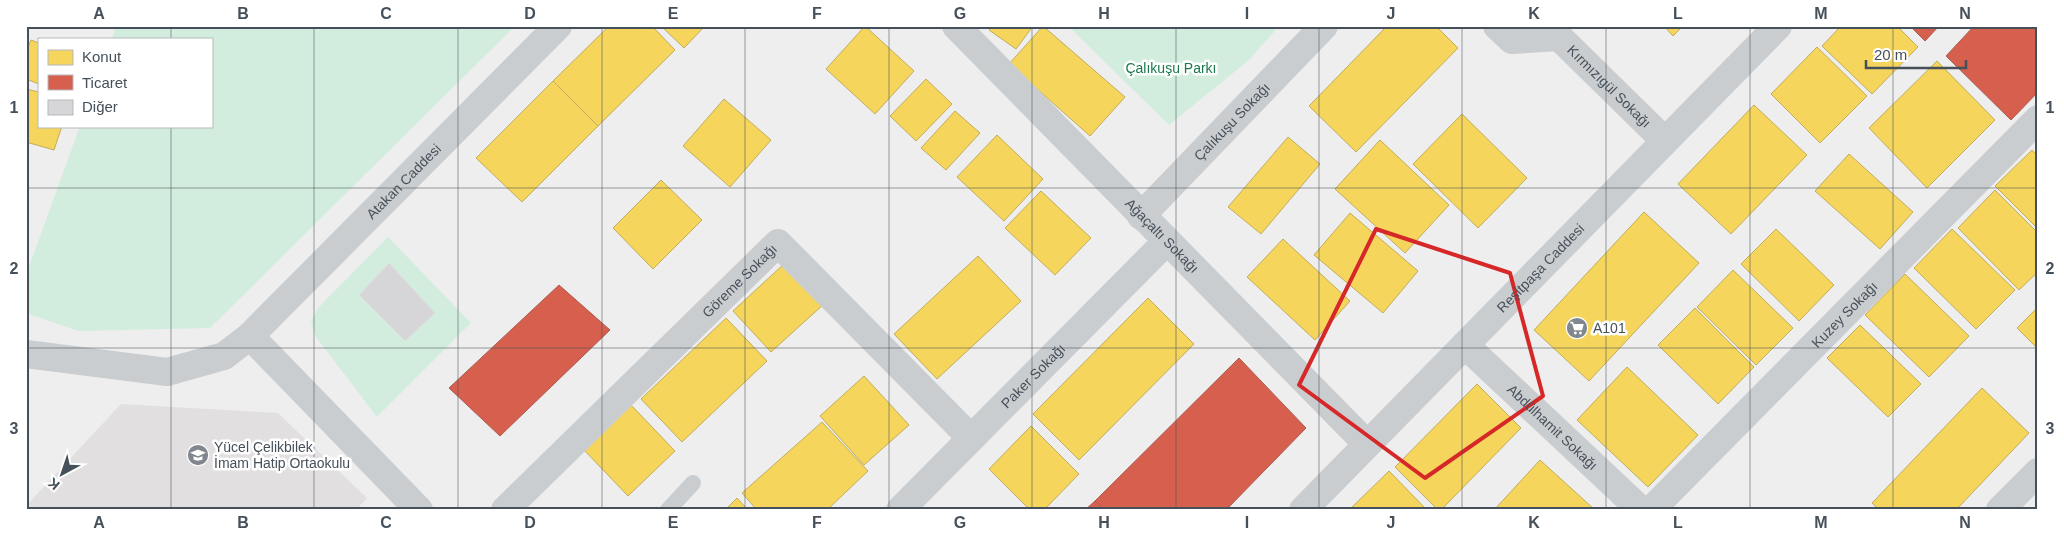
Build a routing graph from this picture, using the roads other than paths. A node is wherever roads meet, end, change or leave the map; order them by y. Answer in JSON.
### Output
{"nodes":[{"id":1,"x":558,"y":26,"type":"edge"},
{"id":2,"x":956,"y":26,"type":"edge"},
{"id":3,"x":1324,"y":26,"type":"edge"},
{"id":4,"x":1497,"y":26,"type":"edge"},
{"id":5,"x":1778,"y":26,"type":"edge"},
{"id":6,"x":2038,"y":119,"type":"edge"},
{"id":7,"x":1665,"y":141,"type":"junction"},
{"id":8,"x":1141,"y":216,"type":"junction"},
{"id":9,"x":1166,"y":242,"type":"junction"},
{"id":10,"x":250,"y":336,"type":"junction"},
{"id":11,"x":1465,"y":345,"type":"junction"},
{"id":12,"x":26,"y":354,"type":"edge"},
{"id":13,"x":971,"y":438,"type":"junction"},
{"id":14,"x":1367,"y":444,"type":"junction"},
{"id":15,"x":2038,"y":472,"type":"edge"},
{"id":16,"x":693,"y":483,"type":"dead end"},
{"id":17,"x":419,"y":510,"type":"edge"},
{"id":18,"x":505,"y":510,"type":"edge"},
{"id":19,"x":668,"y":510,"type":"edge"},
{"id":20,"x":900,"y":510,"type":"edge"},
{"id":21,"x":1303,"y":510,"type":"edge"},
{"id":22,"x":1640,"y":510,"type":"edge"},
{"id":23,"x":1651,"y":510,"type":"edge"},
{"id":24,"x":2000,"y":510,"type":"edge"}],
"edges":[{"from":1,"to":10,"type":"street","name":"Atakan Caddesi"},
{"from":2,"to":8,"type":"street","name":"Ağaçaltı Sokağı"},
{"from":3,"to":8,"type":"street","name":"Çalıkuşu Sokağı"},
{"from":4,"to":7,"type":"street","name":"Kırmızıgül Sokağı"},
{"from":5,"to":7,"type":"street","name":"Reşitpaşa Caddesi"},
{"from":6,"to":23,"type":"street","name":"Kuzey Sokağı"},
{"from":7,"to":11,"type":"street","name":"Reşitpaşa Caddesi"},
{"from":8,"to":9,"type":"street","name":"Ağaçaltı Sokağı"},
{"from":9,"to":13,"type":"street","name":"Paker Sokağı"},
{"from":9,"to":14,"type":"street","name":"Ağaçaltı Sokağı"},
{"from":10,"to":12,"type":"street","name":"Atakan Caddesi"},
{"from":10,"to":17,"type":"street"},
{"from":11,"to":14,"type":"street","name":"Reşitpaşa Caddesi"},
{"from":11,"to":22,"type":"street","name":"Abdülhamit Sokağı"},
{"from":13,"to":18,"type":"street","name":"Göreme Sokağı"},
{"from":13,"to":20,"type":"street","name":"Paker Sokağı"},
{"from":14,"to":21,"type":"street","name":"Reşitpaşa Caddesi"},
{"from":15,"to":24,"type":"street"},
{"from":16,"to":19,"type":"lane"}]}
